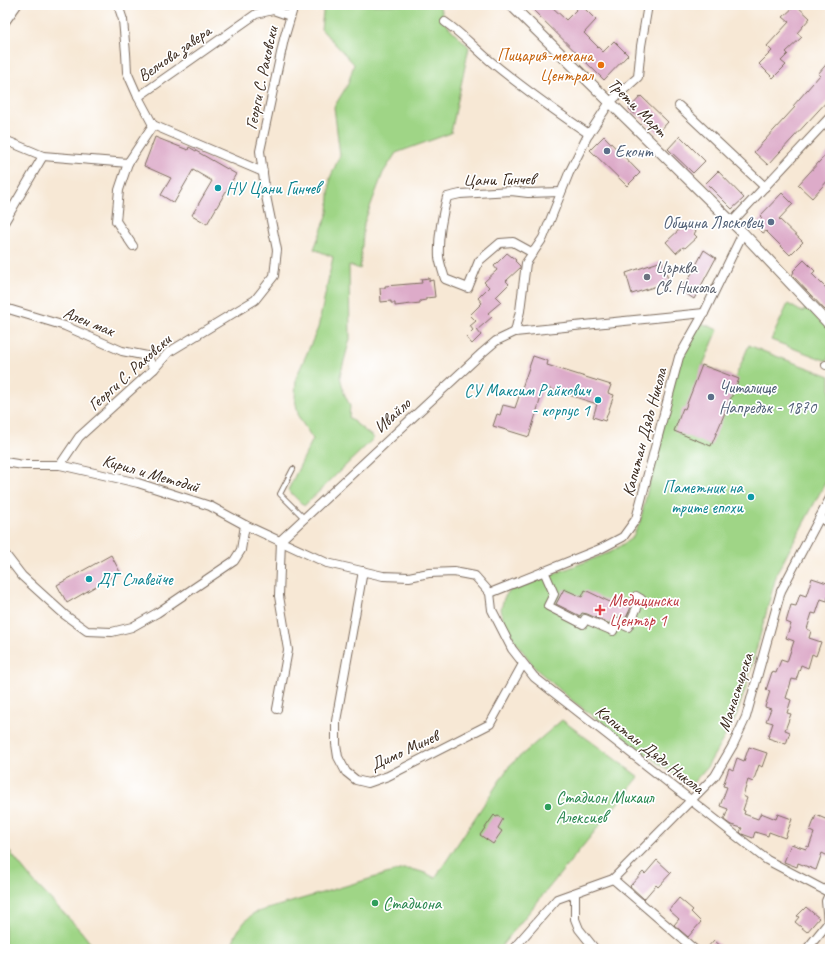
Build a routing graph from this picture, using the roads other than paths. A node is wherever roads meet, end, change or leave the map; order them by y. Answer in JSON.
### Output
{"nodes":[{"id":1,"x":17,"y":5,"type":"edge"},
{"id":2,"x":118,"y":5,"type":"edge"},
{"id":3,"x":294,"y":5,"type":"edge"},
{"id":4,"x":511,"y":5,"type":"edge"},
{"id":5,"x":648,"y":5,"type":"edge"},
{"id":6,"x":290,"y":16,"type":"junction"},
{"id":7,"x":5,"y":22,"type":"edge"},
{"id":8,"x":445,"y":22,"type":"dead end"},
{"id":9,"x":138,"y":97,"type":"junction"},
{"id":10,"x":610,"y":102,"type":"junction"},
{"id":11,"x":679,"y":106,"type":"dead end"},
{"id":12,"x":830,"y":117,"type":"edge"},
{"id":13,"x":153,"y":124,"type":"junction"},
{"id":14,"x":589,"y":134,"type":"junction"},
{"id":15,"x":5,"y":140,"type":"edge"},
{"id":16,"x":44,"y":156,"type":"junction"},
{"id":17,"x":128,"y":163,"type":"junction"},
{"id":18,"x":263,"y":172,"type":"junction"},
{"id":19,"x":765,"y":187,"type":"junction"},
{"id":20,"x":561,"y":192,"type":"junction"},
{"id":21,"x":5,"y":221,"type":"edge"},
{"id":22,"x":732,"y":222,"type":"junction"},
{"id":23,"x":742,"y":233,"type":"junction"},
{"id":24,"x":133,"y":246,"type":"dead end"},
{"id":25,"x":533,"y":253,"type":"junction"},
{"id":26,"x":5,"y":308,"type":"edge"},
{"id":27,"x":704,"y":313,"type":"junction"},
{"id":28,"x":830,"y":325,"type":"edge"},
{"id":29,"x":515,"y":332,"type":"junction"},
{"id":30,"x":154,"y":369,"type":"junction"},
{"id":31,"x":5,"y":462,"type":"edge"},
{"id":32,"x":60,"y":465,"type":"junction"},
{"id":33,"x":293,"y":469,"type":"dead end"},
{"id":34,"x":830,"y":498,"type":"edge"},
{"id":35,"x":820,"y":517,"type":"junction"},
{"id":36,"x":304,"y":518,"type":"junction"},
{"id":37,"x":245,"y":525,"type":"junction"},
{"id":38,"x":830,"y":525,"type":"edge"},
{"id":39,"x":281,"y":540,"type":"junction"},
{"id":40,"x":5,"y":554,"type":"edge"},
{"id":41,"x":363,"y":571,"type":"junction"},
{"id":42,"x":544,"y":571,"type":"junction"},
{"id":43,"x":490,"y":594,"type":"junction"},
{"id":44,"x":636,"y":596,"type":"dead end"},
{"id":45,"x":524,"y":664,"type":"junction"},
{"id":46,"x":277,"y":709,"type":"dead end"},
{"id":47,"x":692,"y":800,"type":"junction"},
{"id":48,"x":613,"y":879,"type":"junction"},
{"id":49,"x":575,"y":893,"type":"junction"},
{"id":50,"x":830,"y":893,"type":"edge"},
{"id":51,"x":829,"y":926,"type":"edge"},
{"id":52,"x":513,"y":949,"type":"edge"},
{"id":53,"x":595,"y":949,"type":"edge"},
{"id":54,"x":694,"y":949,"type":"edge"},
{"id":55,"x":808,"y":949,"type":"edge"}],
"edges":[{"from":1,"to":7,"type":"street"},
{"from":2,"to":9,"type":"street","name":"Велчова завера"},
{"from":3,"to":6,"type":"street","name":"Георги С. Раковски"},
{"from":4,"to":10,"type":"street","name":"Трети Март"},
{"from":5,"to":10,"type":"street"},
{"from":6,"to":9,"type":"street","name":"Велчова завера"},
{"from":6,"to":18,"type":"street","name":"Георги С. Раковски"},
{"from":8,"to":14,"type":"street"},
{"from":9,"to":13,"type":"street"},
{"from":10,"to":14,"type":"street"},
{"from":10,"to":22,"type":"street","name":"Трети Март"},
{"from":11,"to":19,"type":"street"},
{"from":12,"to":19,"type":"street"},
{"from":13,"to":17,"type":"street"},
{"from":13,"to":18,"type":"street"},
{"from":14,"to":20,"type":"street"},
{"from":15,"to":16,"type":"street"},
{"from":16,"to":17,"type":"street"},
{"from":16,"to":21,"type":"street"},
{"from":17,"to":24,"type":"street"},
{"from":18,"to":30,"type":"street","name":"Георги С. Раковски"},
{"from":19,"to":22,"type":"street"},
{"from":20,"to":25,"type":"street"},
{"from":20,"to":25,"type":"street","name":"Цани Гинчев"},
{"from":22,"to":23,"type":"street","name":"Трети Март"},
{"from":23,"to":27,"type":"street","name":"Капитан Дядо Никола"},
{"from":23,"to":28,"type":"street","name":"Трети Март"},
{"from":25,"to":29,"type":"street"},
{"from":26,"to":30,"type":"street","name":"Ален мак"},
{"from":27,"to":29,"type":"street","name":"Ивайло"},
{"from":27,"to":42,"type":"street","name":"Капитан Дядо Никола"},
{"from":29,"to":36,"type":"street","name":"Ивайло"},
{"from":30,"to":32,"type":"street","name":"Георги С. Раковски"},
{"from":31,"to":32,"type":"street","name":"Кирил и Методий"},
{"from":32,"to":37,"type":"street","name":"Кирил и Методий"},
{"from":33,"to":36,"type":"lane"},
{"from":34,"to":35,"type":"street","name":"Манастирска"},
{"from":35,"to":38,"type":"street"},
{"from":35,"to":47,"type":"street","name":"Манастирска"},
{"from":36,"to":39,"type":"street","name":"Ивайло"},
{"from":37,"to":39,"type":"street","name":"Кирил и Методий"},
{"from":37,"to":40,"type":"street"},
{"from":39,"to":41,"type":"street","name":"Капитан Дядо Никола"},
{"from":39,"to":46,"type":"street"},
{"from":41,"to":43,"type":"street","name":"Капитан Дядо Никола"},
{"from":41,"to":45,"type":"street","name":"Димо Минев"},
{"from":42,"to":43,"type":"street","name":"Капитан Дядо Никола"},
{"from":42,"to":44,"type":"street"},
{"from":43,"to":45,"type":"street","name":"Капитан Дядо Никола"},
{"from":45,"to":47,"type":"street","name":"Капитан Дядо Никола"},
{"from":47,"to":48,"type":"street","name":"Манастирска"},
{"from":47,"to":50,"type":"street","name":"Капитан Дядо Никола"},
{"from":48,"to":49,"type":"street","name":"Манастирска"},
{"from":48,"to":54,"type":"street"},
{"from":49,"to":52,"type":"street","name":"Манастирска"},
{"from":49,"to":53,"type":"street"},
{"from":50,"to":51,"type":"street"},
{"from":51,"to":55,"type":"street"}]}
